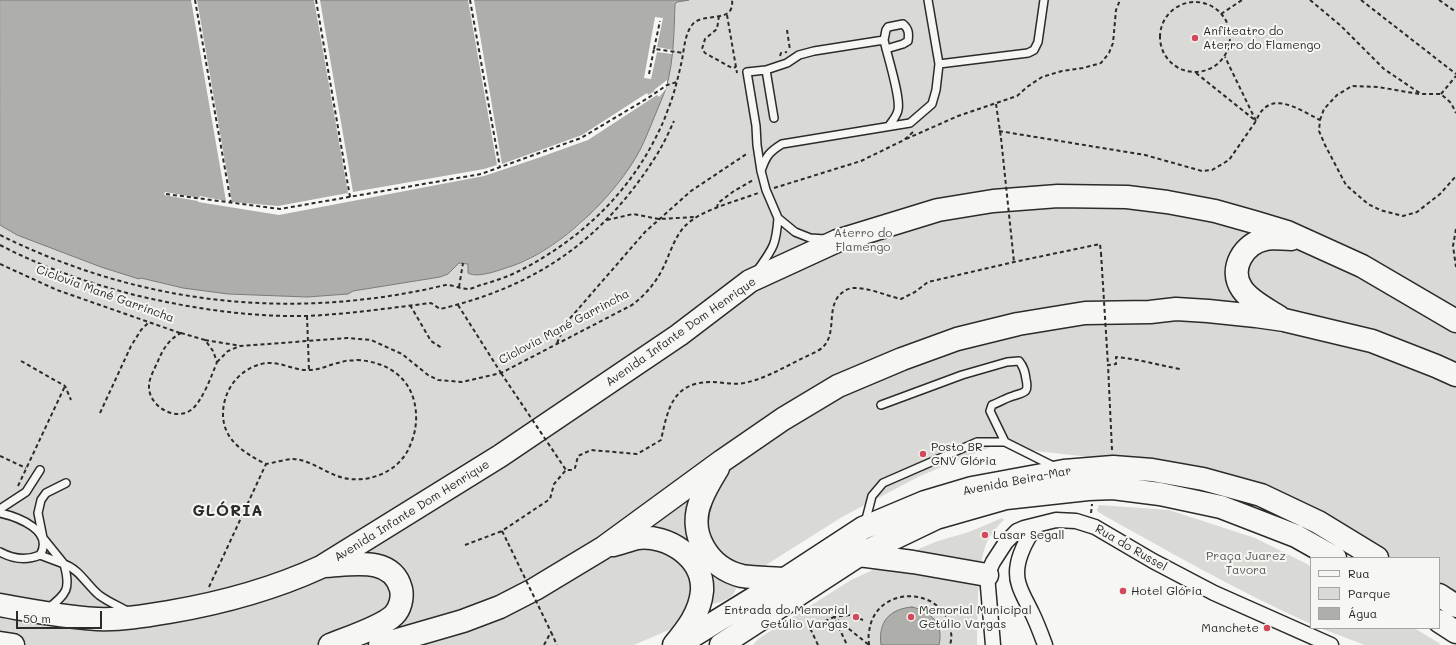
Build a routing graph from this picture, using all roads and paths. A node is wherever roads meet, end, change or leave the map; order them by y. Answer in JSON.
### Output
{"nodes":[{"id":1,"x":195,"y":0,"type":"edge"},
{"id":2,"x":316,"y":0,"type":"edge"},
{"id":3,"x":470,"y":0,"type":"edge"},
{"id":4,"x":732,"y":0,"type":"edge"},
{"id":5,"x":928,"y":0,"type":"edge"},
{"id":6,"x":1044,"y":0,"type":"edge"},
{"id":7,"x":1120,"y":0,"type":"edge"},
{"id":8,"x":1242,"y":0,"type":"edge"},
{"id":9,"x":1310,"y":0,"type":"edge"},
{"id":10,"x":1361,"y":0,"type":"edge"},
{"id":11,"x":1440,"y":0,"type":"edge"},
{"id":12,"x":1456,"y":12,"type":"edge"},
{"id":13,"x":1221,"y":14,"type":"junction"},
{"id":14,"x":727,"y":15,"type":"junction"},
{"id":15,"x":719,"y":16,"type":"junction"},
{"id":16,"x":660,"y":21,"type":"dead end"},
{"id":17,"x":787,"y":30,"type":"dead end"},
{"id":18,"x":884,"y":40,"type":"junction"},
{"id":19,"x":654,"y":49,"type":"junction"},
{"id":20,"x":886,"y":49,"type":"junction"},
{"id":21,"x":684,"y":53,"type":"junction"},
{"id":22,"x":1224,"y":57,"type":"junction"},
{"id":23,"x":780,"y":60,"type":"dead end"},
{"id":24,"x":938,"y":64,"type":"junction"},
{"id":25,"x":736,"y":67,"type":"junction"},
{"id":26,"x":766,"y":70,"type":"junction"},
{"id":27,"x":1195,"y":72,"type":"junction"},
{"id":28,"x":650,"y":74,"type":"dead end"},
{"id":29,"x":737,"y":75,"type":"dead end"},
{"id":30,"x":1456,"y":75,"type":"edge"},
{"id":31,"x":677,"y":82,"type":"junction"},
{"id":32,"x":1422,"y":94,"type":"junction"},
{"id":33,"x":1440,"y":94,"type":"junction"},
{"id":34,"x":996,"y":104,"type":"junction"},
{"id":35,"x":1456,"y":113,"type":"edge"},
{"id":36,"x":774,"y":118,"type":"dead end"},
{"id":37,"x":1320,"y":120,"type":"junction"},
{"id":38,"x":674,"y":121,"type":"dead end"},
{"id":39,"x":1256,"y":121,"type":"junction"},
{"id":40,"x":889,"y":126,"type":"junction"},
{"id":41,"x":914,"y":131,"type":"dead end"},
{"id":42,"x":999,"y":131,"type":"junction"},
{"id":43,"x":904,"y":140,"type":"junction"},
{"id":44,"x":748,"y":146,"type":"dead end"},
{"id":45,"x":748,"y":154,"type":"junction"},
{"id":46,"x":749,"y":160,"type":"dead end"},
{"id":47,"x":500,"y":168,"type":"junction"},
{"id":48,"x":761,"y":171,"type":"junction"},
{"id":49,"x":752,"y":176,"type":"dead end"},
{"id":50,"x":1456,"y":176,"type":"edge"},
{"id":51,"x":766,"y":190,"type":"junction"},
{"id":52,"x":166,"y":194,"type":"dead end"},
{"id":53,"x":350,"y":197,"type":"junction"},
{"id":54,"x":231,"y":202,"type":"junction"},
{"id":55,"x":717,"y":208,"type":"junction"},
{"id":56,"x":697,"y":217,"type":"junction"},
{"id":57,"x":778,"y":218,"type":"junction"},
{"id":58,"x":659,"y":219,"type":"junction"},
{"id":59,"x":606,"y":220,"type":"junction"},
{"id":60,"x":1456,"y":229,"type":"edge"},
{"id":61,"x":0,"y":235,"type":"edge"},
{"id":62,"x":837,"y":241,"type":"junction"},
{"id":63,"x":1304,"y":241,"type":"junction"},
{"id":64,"x":0,"y":245,"type":"edge"},
{"id":65,"x":1014,"y":262,"type":"junction"},
{"id":66,"x":463,"y":263,"type":"dead end"},
{"id":67,"x":0,"y":264,"type":"edge"},
{"id":68,"x":1456,"y":267,"type":"edge"},
{"id":69,"x":750,"y":281,"type":"junction"},
{"id":70,"x":459,"y":287,"type":"junction"},
{"id":71,"x":458,"y":304,"type":"junction"},
{"id":72,"x":410,"y":306,"type":"junction"},
{"id":73,"x":307,"y":316,"type":"junction"},
{"id":74,"x":1284,"y":320,"type":"junction"},
{"id":75,"x":1456,"y":321,"type":"edge"},
{"id":76,"x":150,"y":322,"type":"junction"},
{"id":77,"x":181,"y":333,"type":"junction"},
{"id":78,"x":205,"y":340,"type":"junction"},
{"id":79,"x":307,"y":341,"type":"junction"},
{"id":80,"x":557,"y":344,"type":"junction"},
{"id":81,"x":241,"y":346,"type":"junction"},
{"id":82,"x":442,"y":348,"type":"dead end"},
{"id":83,"x":21,"y":361,"type":"dead end"},
{"id":84,"x":217,"y":362,"type":"junction"},
{"id":85,"x":1108,"y":365,"type":"junction"},
{"id":86,"x":1180,"y":369,"type":"dead end"},
{"id":87,"x":309,"y":370,"type":"junction"},
{"id":88,"x":501,"y":373,"type":"junction"},
{"id":89,"x":1456,"y":375,"type":"edge"},
{"id":90,"x":65,"y":386,"type":"junction"},
{"id":91,"x":71,"y":400,"type":"dead end"},
{"id":92,"x":881,"y":405,"type":"dead end"},
{"id":93,"x":100,"y":413,"type":"dead end"},
{"id":94,"x":1005,"y":442,"type":"junction"},
{"id":95,"x":0,"y":456,"type":"edge"},
{"id":96,"x":722,"y":461,"type":"junction"},
{"id":97,"x":266,"y":464,"type":"junction"},
{"id":98,"x":1112,"y":467,"type":"junction"},
{"id":99,"x":26,"y":468,"type":"junction"},
{"id":100,"x":40,"y":470,"type":"dead end"},
{"id":101,"x":566,"y":470,"type":"junction"},
{"id":102,"x":1064,"y":471,"type":"junction"},
{"id":103,"x":66,"y":482,"type":"dead end"},
{"id":104,"x":16,"y":489,"type":"dead end"},
{"id":105,"x":0,"y":509,"type":"edge"},
{"id":106,"x":0,"y":513,"type":"edge"},
{"id":107,"x":1037,"y":525,"type":"junction"},
{"id":108,"x":863,"y":528,"type":"junction"},
{"id":109,"x":502,"y":531,"type":"junction"},
{"id":110,"x":43,"y":538,"type":"junction"},
{"id":111,"x":465,"y":545,"type":"dead end"},
{"id":112,"x":603,"y":548,"type":"junction"},
{"id":113,"x":0,"y":552,"type":"edge"},
{"id":114,"x":40,"y":555,"type":"junction"},
{"id":115,"x":859,"y":555,"type":"junction"},
{"id":116,"x":1333,"y":557,"type":"edge"},
{"id":117,"x":1376,"y":557,"type":"edge"},
{"id":118,"x":64,"y":564,"type":"junction"},
{"id":119,"x":321,"y":566,"type":"junction"},
{"id":120,"x":987,"y":575,"type":"junction"},
{"id":121,"x":785,"y":579,"type":"junction"},
{"id":122,"x":1440,"y":596,"type":"edge"},
{"id":123,"x":0,"y":605,"type":"edge"},
{"id":124,"x":1456,"y":606,"type":"edge"},
{"id":125,"x":200,"y":607,"type":"junction"},
{"id":126,"x":42,"y":613,"type":"junction"},
{"id":127,"x":834,"y":617,"type":"junction"},
{"id":128,"x":137,"y":618,"type":"junction"},
{"id":129,"x":863,"y":620,"type":"dead end"},
{"id":130,"x":1440,"y":623,"type":"edge"},
{"id":131,"x":551,"y":632,"type":"junction"},
{"id":132,"x":1456,"y":632,"type":"edge"},
{"id":133,"x":0,"y":643,"type":"edge"},
{"id":134,"x":13,"y":645,"type":"edge"},
{"id":135,"x":330,"y":645,"type":"edge"},
{"id":136,"x":380,"y":645,"type":"edge"},
{"id":137,"x":544,"y":645,"type":"edge"},
{"id":138,"x":557,"y":645,"type":"edge"},
{"id":139,"x":674,"y":645,"type":"edge"},
{"id":140,"x":678,"y":645,"type":"edge"},
{"id":141,"x":721,"y":645,"type":"edge"},
{"id":142,"x":818,"y":645,"type":"edge"},
{"id":143,"x":847,"y":645,"type":"edge"},
{"id":144,"x":869,"y":645,"type":"edge"},
{"id":145,"x":950,"y":645,"type":"edge"},
{"id":146,"x":993,"y":645,"type":"edge"},
{"id":147,"x":1045,"y":645,"type":"edge"},
{"id":148,"x":1331,"y":645,"type":"edge"}],
"edges":[{"from":1,"to":54,"type":"path"},
{"from":2,"to":53,"type":"path"},
{"from":3,"to":47,"type":"path"},
{"from":4,"to":14,"type":"path"},
{"from":5,"to":24,"type":"lane"},
{"from":6,"to":24,"type":"lane"},
{"from":7,"to":34,"type":"path"},
{"from":8,"to":13,"type":"path"},
{"from":9,"to":32,"type":"path"},
{"from":10,"to":30,"type":"path"},
{"from":11,"to":12,"type":"path"},
{"from":13,"to":22,"type":"path"},
{"from":13,"to":27,"type":"path"},
{"from":14,"to":15,"type":"path"},
{"from":14,"to":25,"type":"path"},
{"from":15,"to":21,"type":"path"},
{"from":15,"to":25,"type":"path"},
{"from":16,"to":19,"type":"path"},
{"from":17,"to":23,"type":"path"},
{"from":18,"to":20,"type":"lane"},
{"from":18,"to":20,"type":"lane"},
{"from":18,"to":26,"type":"lane"},
{"from":19,"to":21,"type":"path"},
{"from":19,"to":28,"type":"path"},
{"from":20,"to":40,"type":"lane"},
{"from":21,"to":31,"type":"path"},
{"from":22,"to":27,"type":"path"},
{"from":22,"to":39,"type":"path"},
{"from":24,"to":40,"type":"lane"},
{"from":25,"to":29,"type":"path"},
{"from":26,"to":36,"type":"lane"},
{"from":26,"to":48,"type":"lane"},
{"from":27,"to":39,"type":"path"},
{"from":30,"to":33,"type":"path"},
{"from":31,"to":47,"type":"path"},
{"from":31,"to":70,"type":"path"},
{"from":32,"to":33,"type":"path"},
{"from":32,"to":37,"type":"path"},
{"from":33,"to":35,"type":"path"},
{"from":34,"to":42,"type":"path"},
{"from":34,"to":43,"type":"path"},
{"from":37,"to":39,"type":"path"},
{"from":37,"to":50,"type":"path"},
{"from":38,"to":59,"type":"path"},
{"from":39,"to":42,"type":"path"},
{"from":40,"to":48,"type":"lane"},
{"from":41,"to":43,"type":"path","name":"Ciclovia Mané Garrincha"},
{"from":42,"to":65,"type":"path","bridge":true},
{"from":43,"to":51,"type":"path","name":"Ciclovia Mané Garrincha"},
{"from":44,"to":45,"type":"path"},
{"from":45,"to":46,"type":"path"},
{"from":45,"to":58,"type":"path"},
{"from":47,"to":53,"type":"path"},
{"from":48,"to":51,"type":"lane"},
{"from":49,"to":55,"type":"path"},
{"from":51,"to":55,"type":"path","name":"Ciclovia Mané Garrincha"},
{"from":51,"to":57,"type":"lane"},
{"from":52,"to":54,"type":"path"},
{"from":53,"to":54,"type":"path"},
{"from":55,"to":56,"type":"path","name":"Ciclovia Mané Garrincha"},
{"from":56,"to":58,"type":"path"},
{"from":56,"to":80,"type":"path","name":"Ciclovia Mané Garrincha"},
{"from":57,"to":62,"type":"lane"},
{"from":57,"to":69,"type":"lane"},
{"from":58,"to":59,"type":"path"},
{"from":58,"to":80,"type":"path"},
{"from":59,"to":71,"type":"path"},
{"from":60,"to":68,"type":"path"},
{"from":61,"to":70,"type":"path"},
{"from":62,"to":63,"type":"main road","name":"Avenida Infante Dom Henrique"},
{"from":62,"to":69,"type":"main road","name":"Avenida Infante Dom Henrique"},
{"from":63,"to":74,"type":"main road"},
{"from":63,"to":75,"type":"main road","name":"Avenida Infante Dom Henrique"},
{"from":64,"to":73,"type":"path"},
{"from":65,"to":85,"type":"path","bridge":true},
{"from":65,"to":101,"type":"path"},
{"from":66,"to":70,"type":"path"},
{"from":67,"to":76,"type":"path","name":"Ciclovia Mané Garrincha"},
{"from":69,"to":119,"type":"main road","name":"Avenida Infante Dom Henrique"},
{"from":71,"to":72,"type":"path"},
{"from":71,"to":88,"type":"path"},
{"from":72,"to":73,"type":"path"},
{"from":72,"to":82,"type":"path"},
{"from":73,"to":79,"type":"path"},
{"from":74,"to":89,"type":"main road"},
{"from":74,"to":96,"type":"main road"},
{"from":76,"to":77,"type":"path","name":"Ciclovia Mané Garrincha"},
{"from":76,"to":93,"type":"path"},
{"from":77,"to":78,"type":"path"},
{"from":77,"to":84,"type":"path"},
{"from":78,"to":81,"type":"path","name":"Ciclovia Mané Garrincha"},
{"from":78,"to":84,"type":"path"},
{"from":79,"to":81,"type":"path","name":"Ciclovia Mané Garrincha"},
{"from":79,"to":87,"type":"path"},
{"from":79,"to":88,"type":"path","name":"Ciclovia Mané Garrincha"},
{"from":80,"to":88,"type":"path","name":"Ciclovia Mané Garrincha"},
{"from":81,"to":84,"type":"path"},
{"from":83,"to":90,"type":"path"},
{"from":85,"to":86,"type":"path"},
{"from":85,"to":98,"type":"path"},
{"from":87,"to":97,"type":"path"},
{"from":87,"to":97,"type":"path"},
{"from":88,"to":101,"type":"path","bridge":true},
{"from":90,"to":91,"type":"path"},
{"from":90,"to":99,"type":"path"},
{"from":92,"to":94,"type":"lane"},
{"from":94,"to":102,"type":"lane"},
{"from":94,"to":108,"type":"lane"},
{"from":95,"to":99,"type":"path"},
{"from":96,"to":112,"type":"main road"},
{"from":96,"to":121,"type":"main road"},
{"from":97,"to":125,"type":"path"},
{"from":98,"to":102,"type":"main road","name":"Avenida Beira-Mar"},
{"from":98,"to":117,"type":"main road","name":"Avenida Beira-Mar"},
{"from":99,"to":104,"type":"path"},
{"from":100,"to":105,"type":"lane"},
{"from":101,"to":109,"type":"path"},
{"from":102,"to":108,"type":"main road","name":"Avenida Beira-Mar"},
{"from":103,"to":110,"type":"lane"},
{"from":106,"to":110,"type":"lane"},
{"from":107,"to":120,"type":"street","name":"Rua do Russel"},
{"from":107,"to":147,"type":"street"},
{"from":107,"to":148,"type":"street","name":"Rua do Russel"},
{"from":108,"to":121,"type":"main road","name":"Avenida Beira-Mar"},
{"from":109,"to":111,"type":"path"},
{"from":109,"to":131,"type":"path","bridge":true},
{"from":110,"to":114,"type":"lane"},
{"from":110,"to":118,"type":"lane"},
{"from":112,"to":136,"type":"main road"},
{"from":112,"to":139,"type":"main road"},
{"from":113,"to":114,"type":"lane"},
{"from":114,"to":118,"type":"lane"},
{"from":115,"to":116,"type":"main road","name":"Avenida Beira-Mar"},
{"from":115,"to":120,"type":"main road"},
{"from":115,"to":141,"type":"main road","name":"Avenida Beira-Mar"},
{"from":118,"to":126,"type":"lane"},
{"from":118,"to":128,"type":"lane"},
{"from":119,"to":125,"type":"main road","name":"Avenida Infante Dom Henrique"},
{"from":119,"to":135,"type":"main road"},
{"from":120,"to":146,"type":"street"},
{"from":121,"to":140,"type":"main road","name":"Avenida Beira-Mar"},
{"from":122,"to":124,"type":"main road"},
{"from":123,"to":126,"type":"main road","name":"Avenida Infante Dom Henrique"},
{"from":125,"to":128,"type":"main road","name":"Avenida Infante Dom Henrique"},
{"from":126,"to":128,"type":"main road","name":"Avenida Infante Dom Henrique"},
{"from":127,"to":129,"type":"path"},
{"from":127,"to":142,"type":"path"},
{"from":127,"to":143,"type":"path"},
{"from":127,"to":144,"type":"path"},
{"from":130,"to":132,"type":"main road"},
{"from":131,"to":137,"type":"path"},
{"from":131,"to":138,"type":"path"},
{"from":133,"to":134,"type":"main road"},
{"from":144,"to":145,"type":"path"}]}
